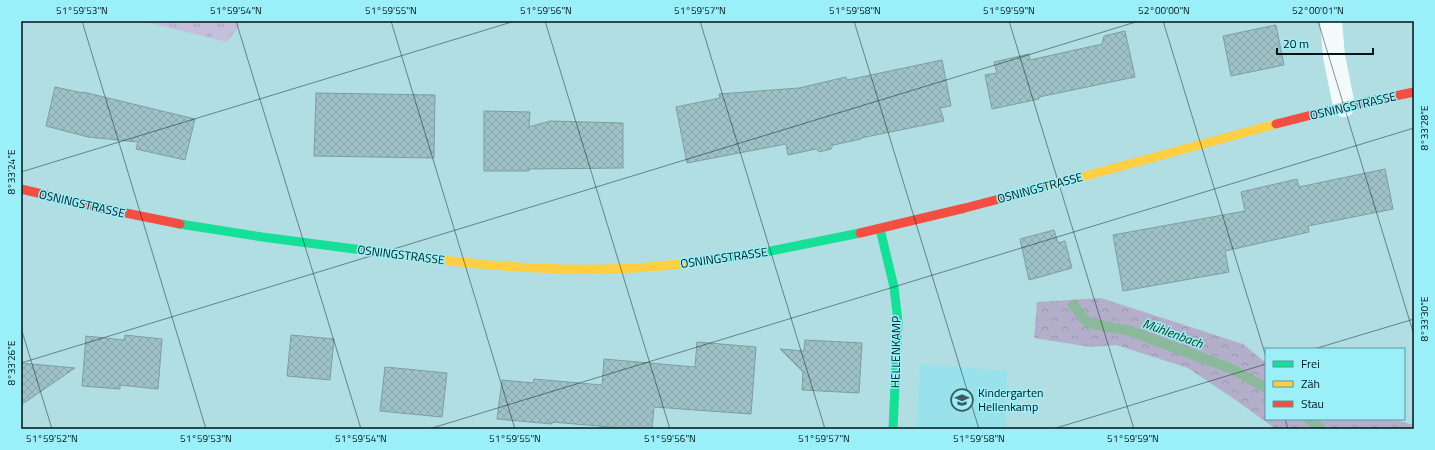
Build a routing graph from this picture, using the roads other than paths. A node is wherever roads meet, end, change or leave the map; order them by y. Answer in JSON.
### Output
{"nodes":[{"id":1,"x":1331,"y":21,"type":"edge"},
{"id":2,"x":1414,"y":92,"type":"edge"},
{"id":3,"x":1344,"y":106,"type":"junction"},
{"id":4,"x":21,"y":189,"type":"edge"},
{"id":5,"x":880,"y":229,"type":"junction"},
{"id":6,"x":893,"y":429,"type":"edge"}],
"edges":[{"from":1,"to":3,"type":"street"},
{"from":2,"to":3,"type":"main road","name":"OSNINGSTRASSE"},
{"from":3,"to":5,"type":"main road","name":"OSNINGSTRASSE"},
{"from":4,"to":5,"type":"main road","name":"OSNINGSTRASSE"},
{"from":5,"to":6,"type":"main road","name":"HELLENKAMP"}]}
